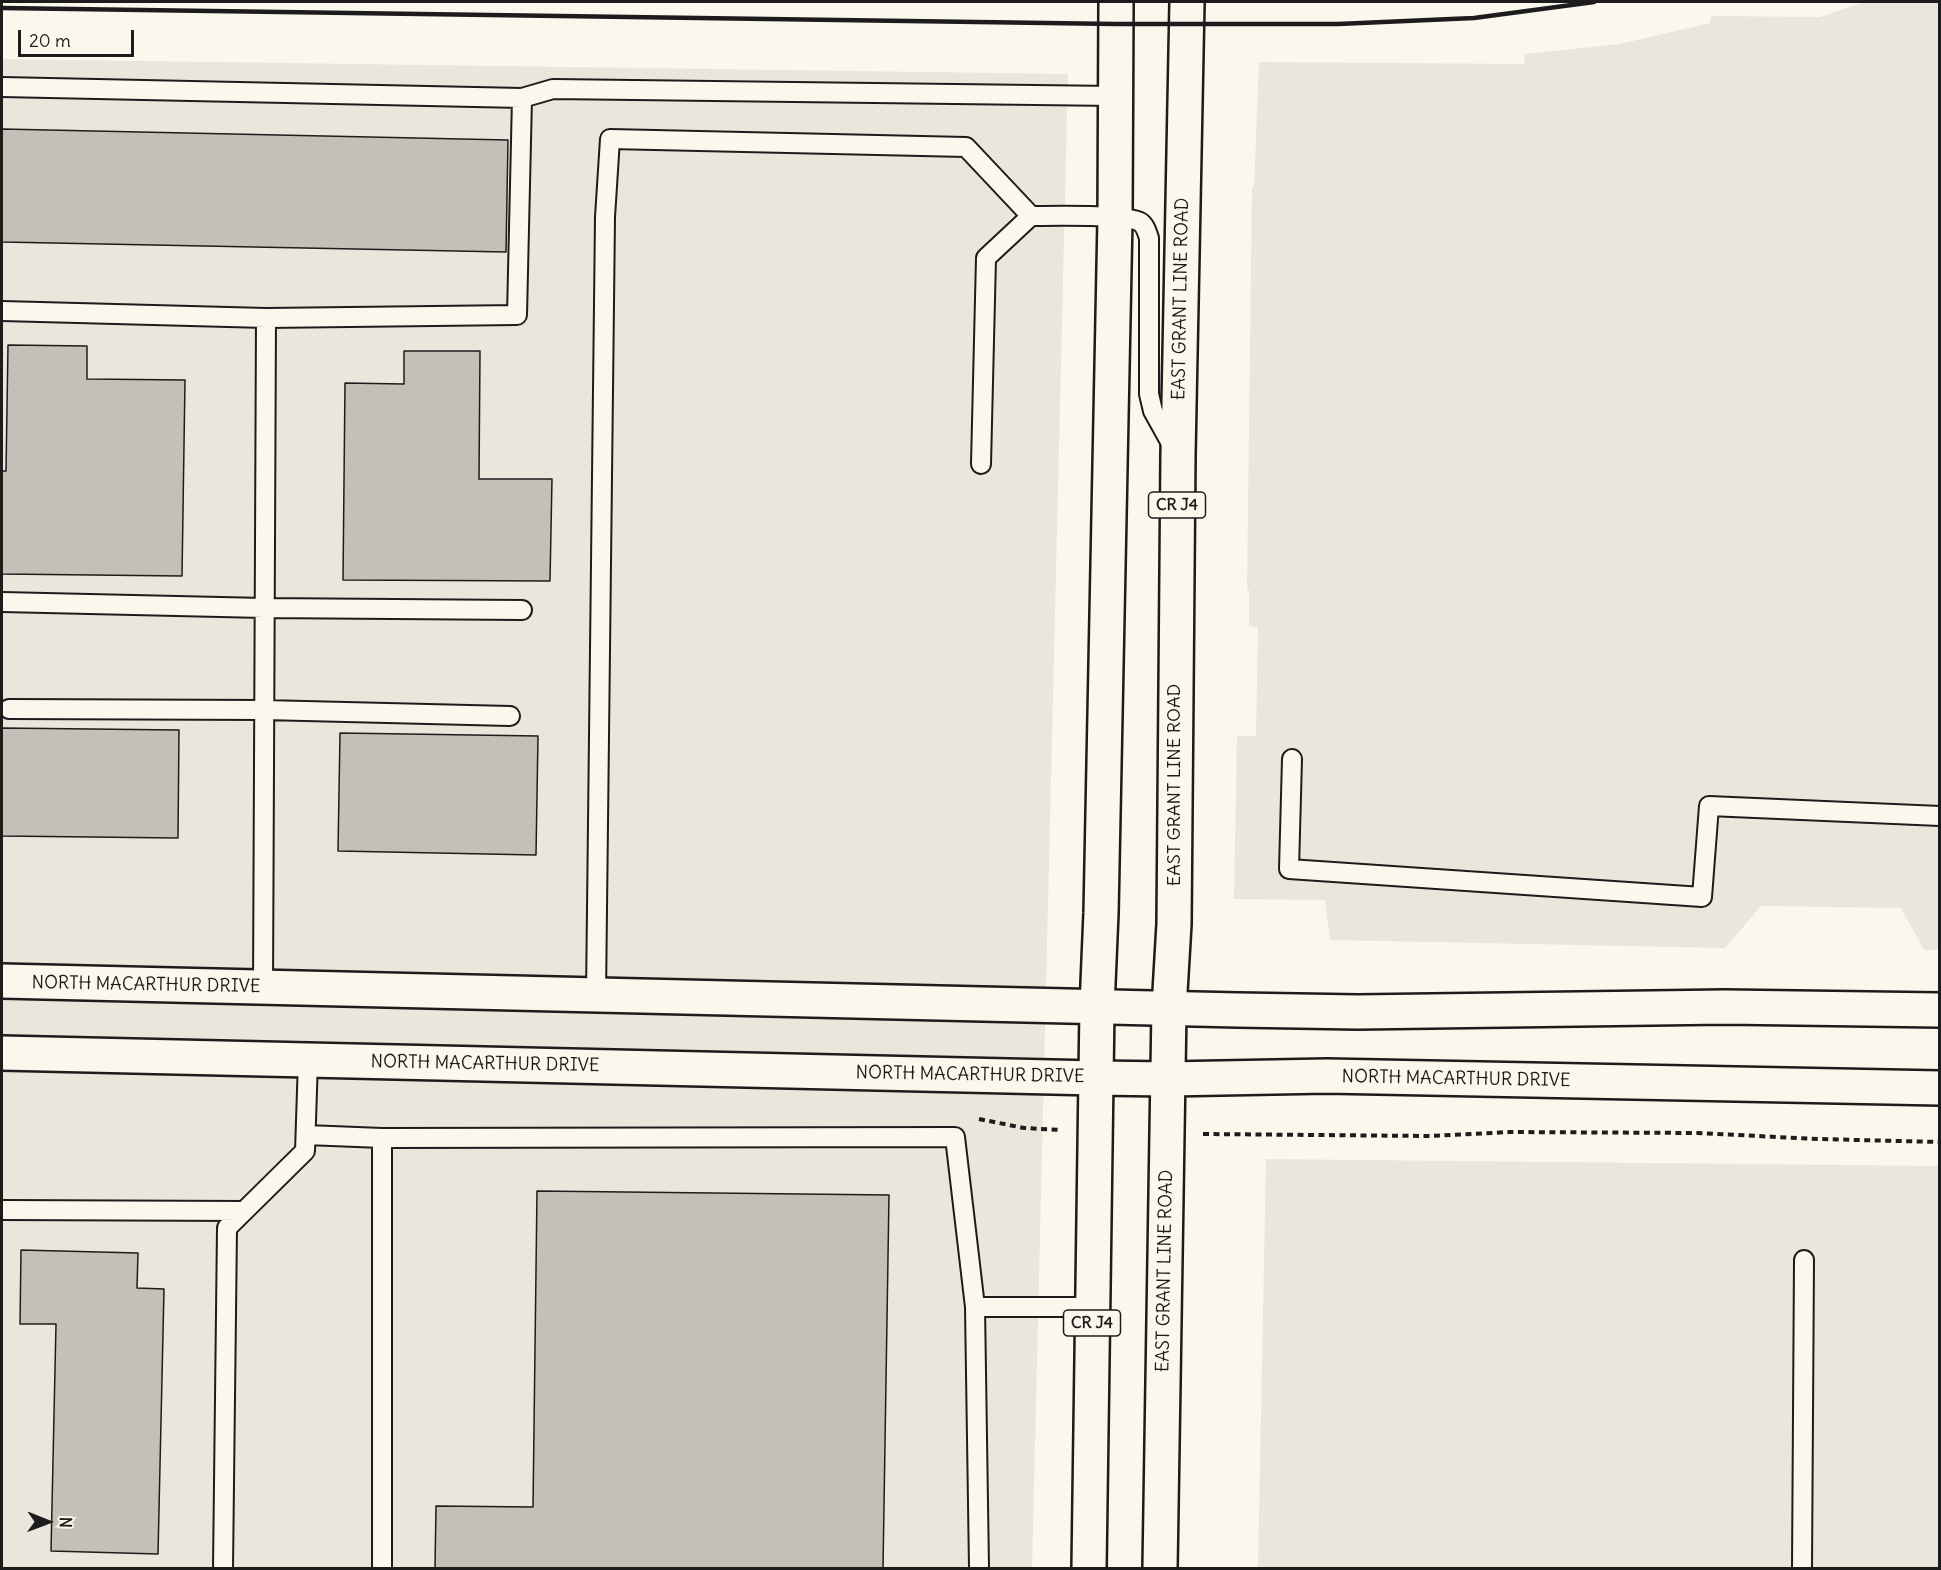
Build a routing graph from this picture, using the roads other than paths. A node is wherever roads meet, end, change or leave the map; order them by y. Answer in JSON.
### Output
{"nodes":[{"id":1,"x":1116,"y":2,"type":"edge"},
{"id":2,"x":1187,"y":2,"type":"edge"},
{"id":3,"x":2,"y":87,"type":"edge"},
{"id":4,"x":1115,"y":96,"type":"junction"},
{"id":5,"x":522,"y":98,"type":"junction"},
{"id":6,"x":1031,"y":216,"type":"junction"},
{"id":7,"x":1115,"y":218,"type":"junction"},
{"id":8,"x":2,"y":311,"type":"edge"},
{"id":9,"x":266,"y":318,"type":"junction"},
{"id":10,"x":1178,"y":454,"type":"junction"},
{"id":11,"x":981,"y":464,"type":"dead end"},
{"id":12,"x":2,"y":602,"type":"edge"},
{"id":13,"x":264,"y":608,"type":"junction"},
{"id":14,"x":522,"y":610,"type":"dead end"},
{"id":15,"x":9,"y":709,"type":"dead end"},
{"id":16,"x":264,"y":710,"type":"junction"},
{"id":17,"x":510,"y":716,"type":"dead end"},
{"id":18,"x":1292,"y":759,"type":"dead end"},
{"id":19,"x":1940,"y":816,"type":"edge"},
{"id":20,"x":2,"y":981,"type":"edge"},
{"id":21,"x":277,"y":988,"type":"junction"},
{"id":22,"x":596,"y":996,"type":"junction"},
{"id":23,"x":1097,"y":1008,"type":"junction"},
{"id":24,"x":1169,"y":1009,"type":"junction"},
{"id":25,"x":1940,"y":1010,"type":"edge"},
{"id":26,"x":2,"y":1053,"type":"edge"},
{"id":27,"x":308,"y":1060,"type":"junction"},
{"id":28,"x":1096,"y":1078,"type":"junction"},
{"id":29,"x":1168,"y":1079,"type":"junction"},
{"id":30,"x":1940,"y":1088,"type":"edge"},
{"id":31,"x":306,"y":1135,"type":"junction"},
{"id":32,"x":382,"y":1138,"type":"junction"},
{"id":33,"x":3,"y":1210,"type":"edge"},
{"id":34,"x":244,"y":1211,"type":"junction"},
{"id":35,"x":1804,"y":1260,"type":"dead end"},
{"id":36,"x":975,"y":1307,"type":"junction"},
{"id":37,"x":1092,"y":1307,"type":"junction"},
{"id":38,"x":223,"y":1569,"type":"edge"},
{"id":39,"x":382,"y":1569,"type":"edge"},
{"id":40,"x":979,"y":1569,"type":"edge"},
{"id":41,"x":1089,"y":1569,"type":"edge"},
{"id":42,"x":1160,"y":1569,"type":"edge"},
{"id":43,"x":1803,"y":1569,"type":"edge"}],
"edges":[{"from":1,"to":4,"type":"main road","number":"CR J4"},
{"from":2,"to":10,"type":"main road","name":"EAST GRANT LINE ROAD","number":"CR J4"},
{"from":3,"to":5,"type":"lane"},
{"from":4,"to":5,"type":"lane"},
{"from":4,"to":7,"type":"main road","number":"CR J4"},
{"from":5,"to":9,"type":"lane"},
{"from":6,"to":7,"type":"lane"},
{"from":6,"to":11,"type":"lane"},
{"from":6,"to":22,"type":"lane"},
{"from":7,"to":10,"type":"lane"},
{"from":7,"to":23,"type":"main road","number":"CR J4"},
{"from":8,"to":9,"type":"lane"},
{"from":9,"to":13,"type":"lane"},
{"from":10,"to":24,"type":"main road","name":"EAST GRANT LINE ROAD","number":"CR J4"},
{"from":12,"to":13,"type":"lane"},
{"from":13,"to":14,"type":"lane"},
{"from":13,"to":16,"type":"lane"},
{"from":15,"to":16,"type":"lane"},
{"from":16,"to":17,"type":"lane"},
{"from":16,"to":21,"type":"lane"},
{"from":18,"to":19,"type":"lane"},
{"from":20,"to":21,"type":"main road","name":"NORTH MACARTHUR DRIVE"},
{"from":21,"to":22,"type":"main road"},
{"from":22,"to":23,"type":"main road"},
{"from":23,"to":24,"type":"main road"},
{"from":23,"to":28,"type":"main road","number":"CR J4"},
{"from":24,"to":25,"type":"main road"},
{"from":24,"to":29,"type":"main road","name":"EAST GRANT LINE ROAD","number":"CR J4"},
{"from":26,"to":27,"type":"main road","name":"NORTH MACARTHUR DRIVE"},
{"from":27,"to":28,"type":"main road","name":"NORTH MACARTHUR DRIVE"},
{"from":27,"to":31,"type":"lane"},
{"from":28,"to":29,"type":"main road","name":"NORTH MACARTHUR DRIVE"},
{"from":28,"to":37,"type":"main road","number":"CR J4"},
{"from":29,"to":30,"type":"main road","name":"NORTH MACARTHUR DRIVE"},
{"from":29,"to":42,"type":"main road","name":"EAST GRANT LINE ROAD","number":"CR J4"},
{"from":31,"to":32,"type":"lane"},
{"from":31,"to":34,"type":"lane"},
{"from":32,"to":36,"type":"lane"},
{"from":32,"to":39,"type":"lane"},
{"from":33,"to":34,"type":"lane"},
{"from":34,"to":38,"type":"lane"},
{"from":35,"to":43,"type":"lane"},
{"from":36,"to":37,"type":"lane"},
{"from":36,"to":40,"type":"lane"},
{"from":37,"to":41,"type":"main road","number":"CR J4"}]}
